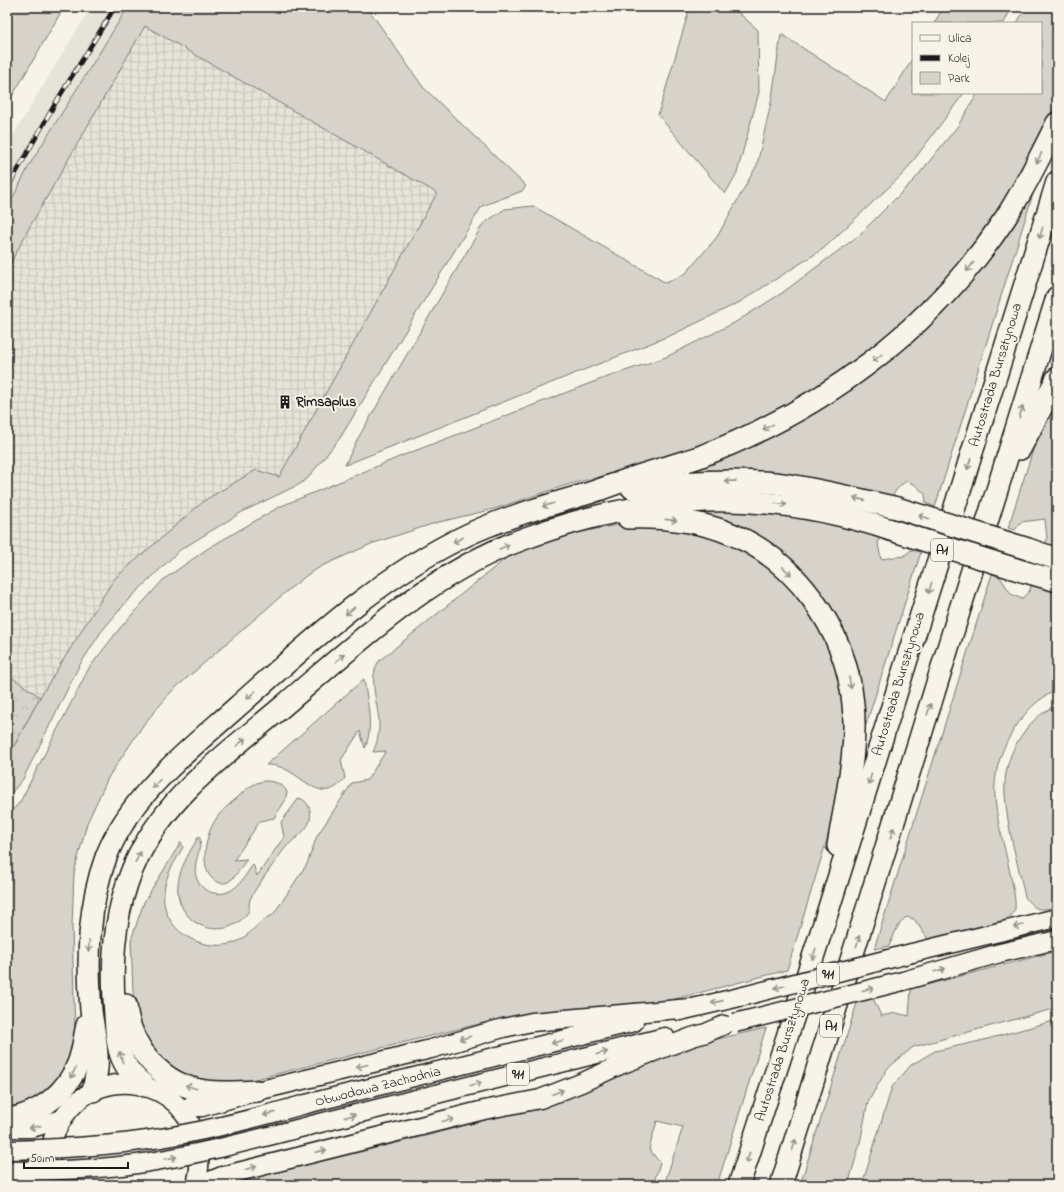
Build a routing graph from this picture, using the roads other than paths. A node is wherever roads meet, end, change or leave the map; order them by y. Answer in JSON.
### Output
{"nodes":[{"id":1,"x":1057,"y":123,"type":"edge"},
{"id":2,"x":1057,"y":182,"type":"edge"},
{"id":3,"x":1057,"y":297,"type":"edge"},
{"id":4,"x":1057,"y":378,"type":"edge"},
{"id":5,"x":586,"y":494,"type":"junction"},
{"id":6,"x":992,"y":503,"type":"junction"},
{"id":7,"x":590,"y":518,"type":"junction"},
{"id":8,"x":1057,"y":559,"type":"edge"},
{"id":9,"x":1057,"y":581,"type":"edge"},
{"id":10,"x":124,"y":893,"type":"junction"},
{"id":11,"x":826,"y":917,"type":"junction"},
{"id":12,"x":1057,"y":918,"type":"edge"},
{"id":13,"x":1057,"y":940,"type":"edge"},
{"id":14,"x":690,"y":1008,"type":"junction"},
{"id":15,"x":91,"y":1009,"type":"junction"},
{"id":16,"x":730,"y":1024,"type":"junction"},
{"id":17,"x":145,"y":1086,"type":"junction"},
{"id":18,"x":93,"y":1091,"type":"junction"},
{"id":19,"x":257,"y":1091,"type":"junction"},
{"id":20,"x":180,"y":1108,"type":"junction"},
{"id":21,"x":7,"y":1119,"type":"edge"},
{"id":22,"x":62,"y":1119,"type":"junction"},
{"id":23,"x":7,"y":1128,"type":"edge"},
{"id":24,"x":7,"y":1150,"type":"edge"},
{"id":25,"x":7,"y":1171,"type":"edge"},
{"id":26,"x":55,"y":1185,"type":"edge"},
{"id":27,"x":196,"y":1185,"type":"edge"},
{"id":28,"x":201,"y":1185,"type":"edge"},
{"id":29,"x":739,"y":1185,"type":"edge"},
{"id":30,"x":781,"y":1185,"type":"edge"}],
"edges":[{"from":1,"to":5,"type":"highway","one_way":true},
{"from":2,"to":11,"type":"highway","name":"Autostrada Bursztynowa","number":"A1","one_way":true},
{"from":6,"to":3,"type":"highway","number":"A1","one_way":true},
{"from":4,"to":6,"type":"highway"},
{"from":8,"to":5,"type":"highway","one_way":true,"bridge":true},
{"from":5,"to":15,"type":"highway","one_way":true},
{"from":30,"to":6,"type":"highway","number":"A1","one_way":true},
{"from":7,"to":9,"type":"highway","one_way":true,"bridge":true},
{"from":10,"to":7,"type":"highway","one_way":true},
{"from":7,"to":11,"type":"highway","one_way":true},
{"from":17,"to":10,"type":"highway","one_way":true},
{"from":19,"to":10,"type":"highway","one_way":true},
{"from":11,"to":29,"type":"highway","name":"Autostrada Bursztynowa","number":"A1","one_way":true},
{"from":12,"to":14,"type":"main road","name":"Obwodowa Zachodnia","number":"911","one_way":true,"bridge":true},
{"from":16,"to":13,"type":"main road","number":"911","one_way":true,"bridge":true},
{"from":14,"to":19,"type":"main road","one_way":true},
{"from":14,"to":24,"type":"main road","name":"Obwodowa Zachodnia","number":"911","one_way":true,"bridge":true},
{"from":15,"to":18,"type":"highway"},
{"from":15,"to":21,"type":"highway","one_way":true},
{"from":25,"to":16,"type":"main road","name":"Obwodowa Zachodnia","number":"911","one_way":true,"bridge":true},
{"from":28,"to":16,"type":"main road","one_way":true},
{"from":17,"to":18,"type":"main road"},
{"from":17,"to":20,"type":"main road"},
{"from":18,"to":22,"type":"main road"},
{"from":19,"to":20,"type":"main road"},
{"from":20,"to":27,"type":"main road"},
{"from":22,"to":23,"type":"main road","one_way":true},
{"from":22,"to":26,"type":"main road"}]}
